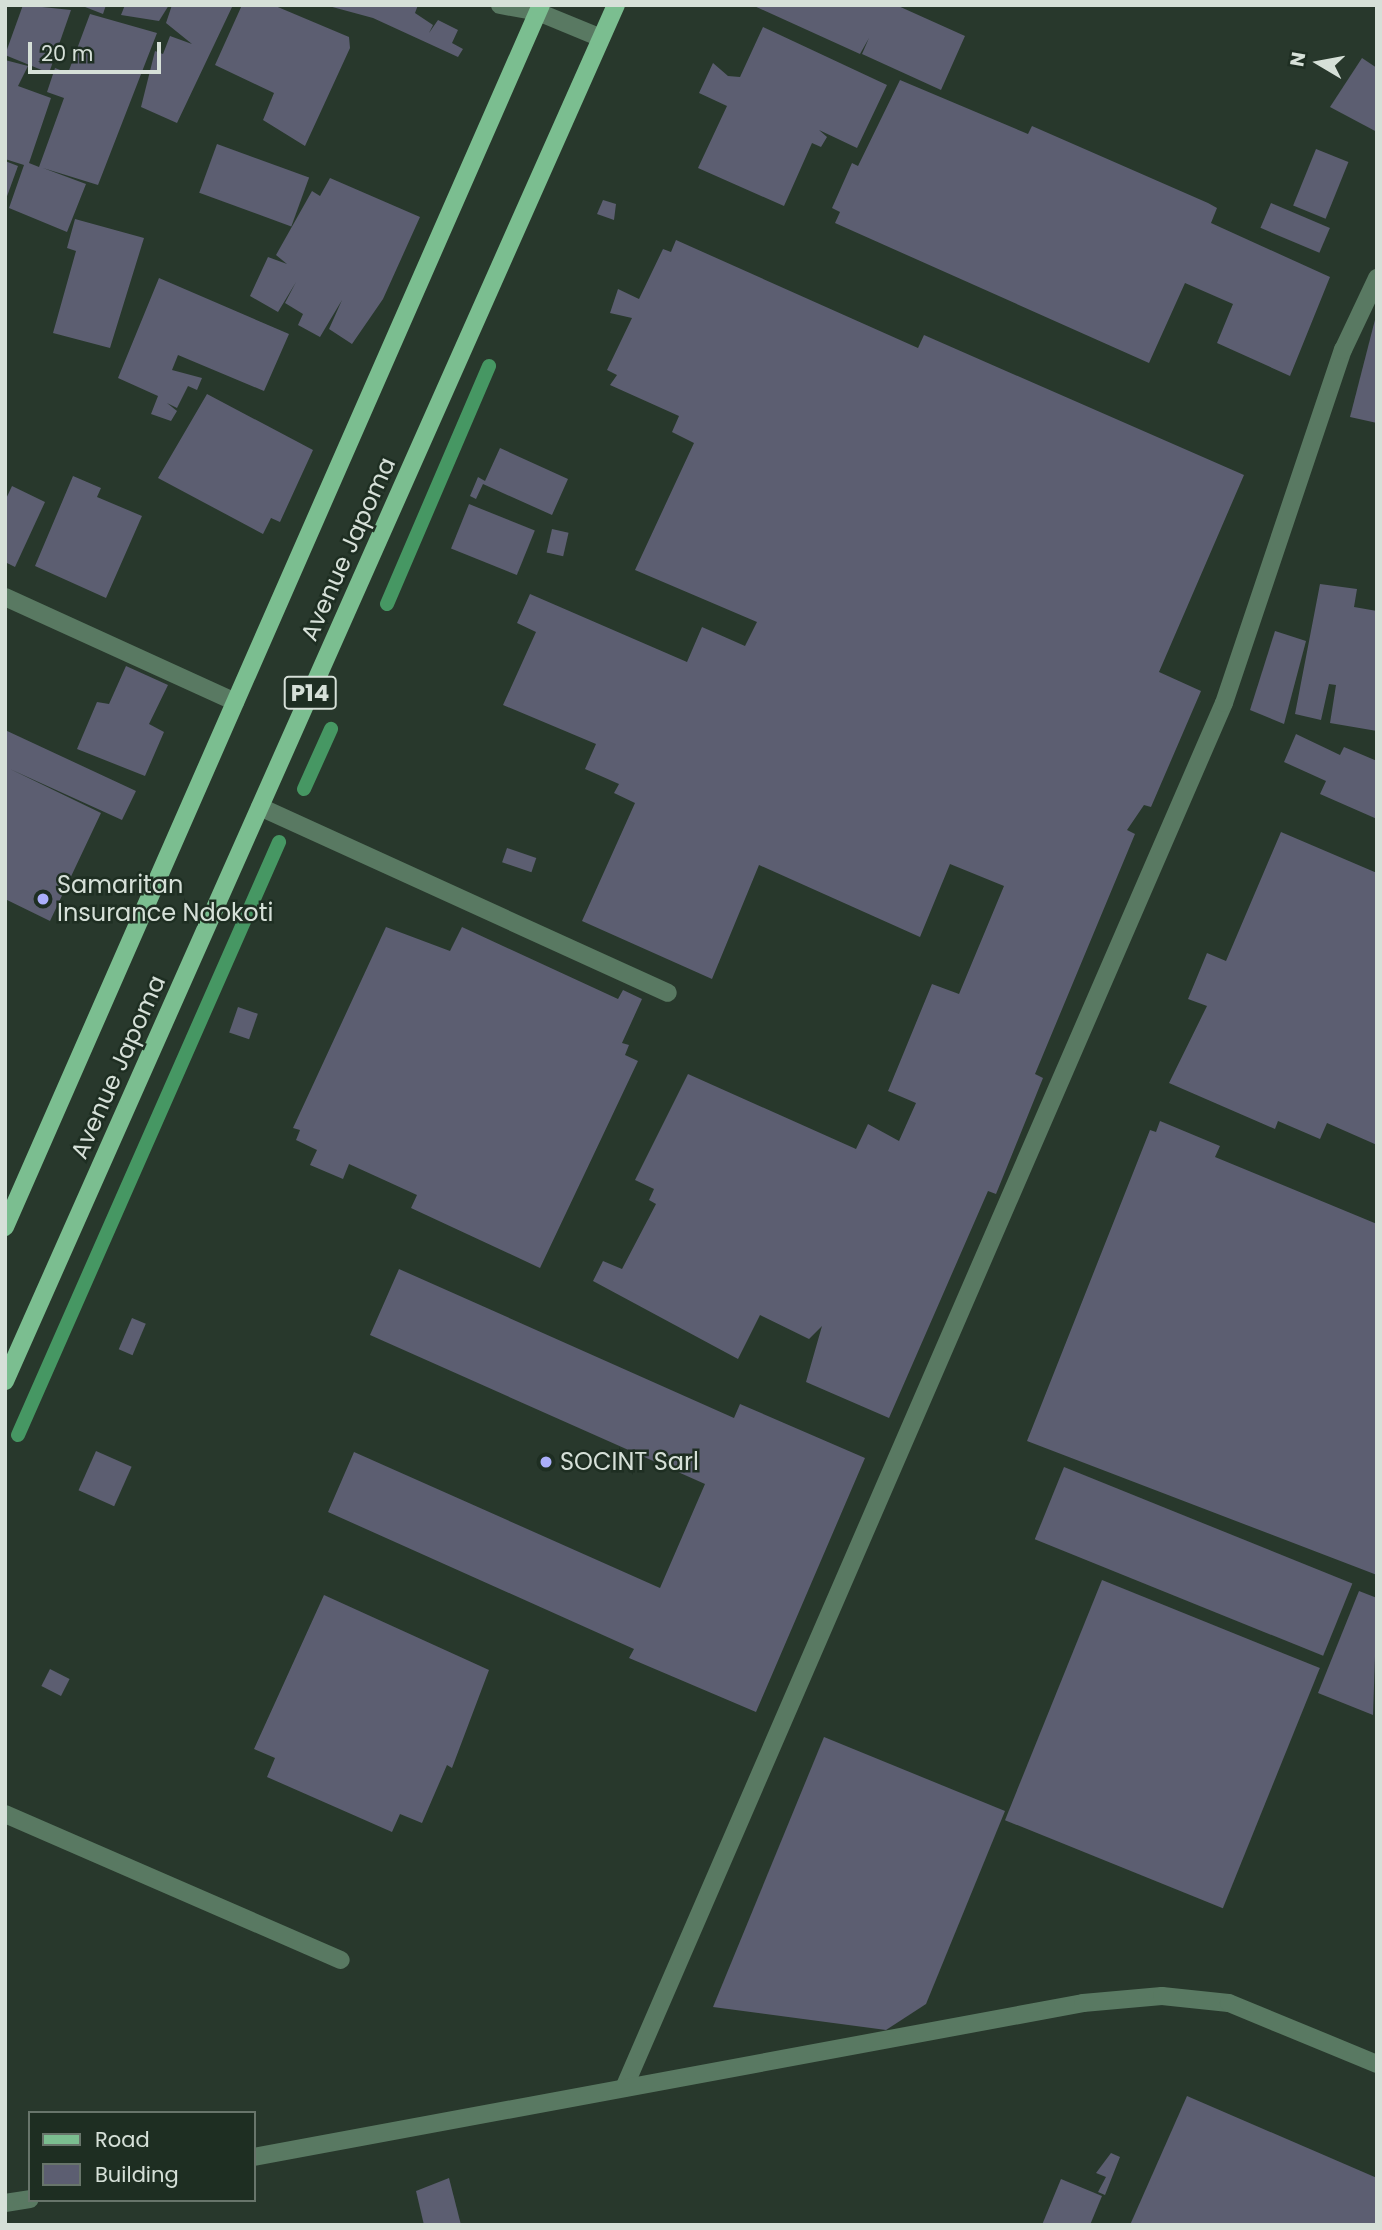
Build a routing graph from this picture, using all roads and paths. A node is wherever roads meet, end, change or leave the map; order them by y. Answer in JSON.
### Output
{"nodes":[{"id":1,"x":500,"y":5,"type":"edge"},
{"id":2,"x":616,"y":5,"type":"edge"},
{"id":3,"x":540,"y":9,"type":"edge"},
{"id":4,"x":601,"y":38,"type":"junction"},
{"id":5,"x":1377,"y":278,"type":"edge"},
{"id":6,"x":5,"y":597,"type":"edge"},
{"id":7,"x":5,"y":613,"type":"edge"},
{"id":8,"x":42,"y":614,"type":"junction"},
{"id":9,"x":235,"y":702,"type":"junction"},
{"id":10,"x":260,"y":807,"type":"junction"},
{"id":11,"x":668,"y":993,"type":"dead end"},
{"id":12,"x":5,"y":1227,"type":"edge"},
{"id":13,"x":5,"y":1381,"type":"edge"},
{"id":14,"x":5,"y":1814,"type":"edge"},
{"id":15,"x":341,"y":1960,"type":"dead end"},
{"id":16,"x":1377,"y":2064,"type":"edge"},
{"id":17,"x":624,"y":2088,"type":"junction"},
{"id":18,"x":256,"y":2157,"type":"edge"},
{"id":19,"x":28,"y":2199,"type":"edge"},
{"id":20,"x":5,"y":2203,"type":"edge"}],
"edges":[{"from":1,"to":3,"type":"street"},
{"from":2,"to":4,"type":"main road","name":"Avenue Japoma","number":"P14"},
{"from":3,"to":4,"type":"street"},
{"from":3,"to":9,"type":"main road","name":"Avenue Japoma","number":"P14"},
{"from":4,"to":10,"type":"main road","name":"Avenue Japoma","number":"P14"},
{"from":5,"to":17,"type":"street"},
{"from":6,"to":8,"type":"street"},
{"from":7,"to":8,"type":"street"},
{"from":8,"to":9,"type":"street"},
{"from":9,"to":12,"type":"main road","name":"Avenue Japoma","number":"P14"},
{"from":10,"to":11,"type":"street"},
{"from":10,"to":13,"type":"main road","name":"Avenue Japoma","number":"P14"},
{"from":14,"to":15,"type":"street"},
{"from":16,"to":17,"type":"street"},
{"from":17,"to":18,"type":"street"},
{"from":19,"to":20,"type":"street"}]}
